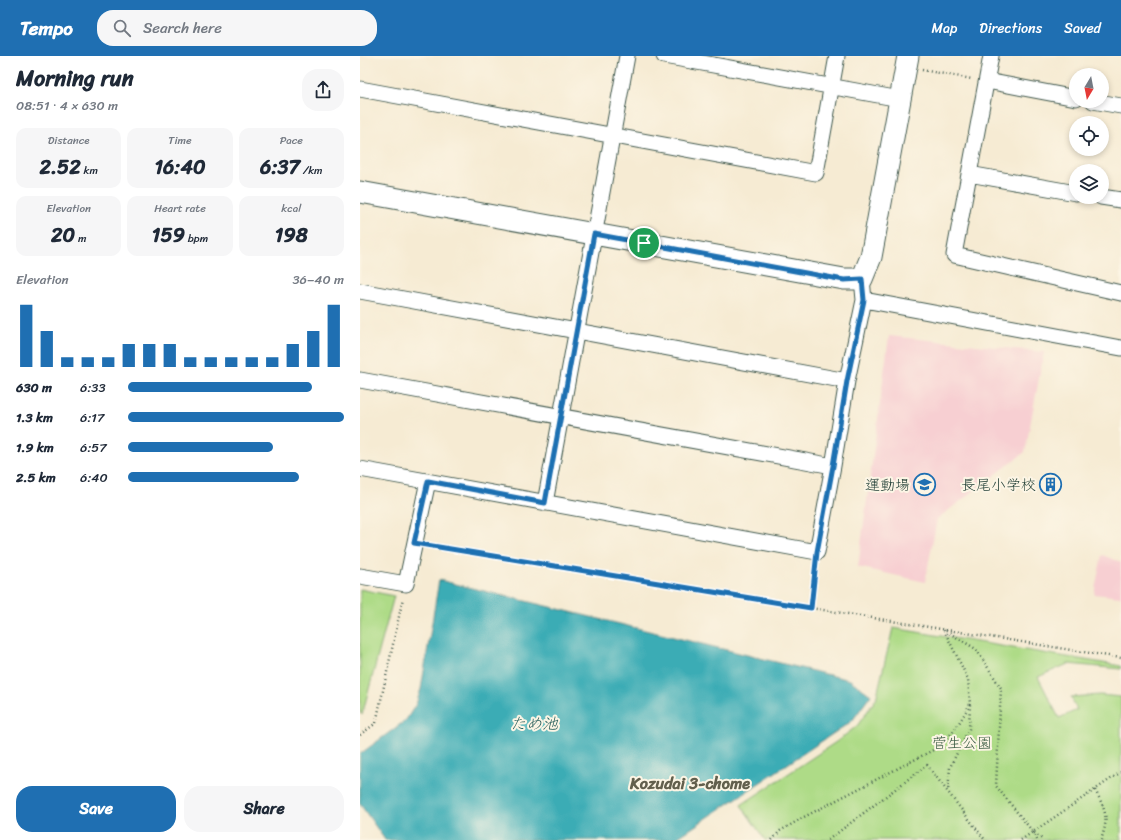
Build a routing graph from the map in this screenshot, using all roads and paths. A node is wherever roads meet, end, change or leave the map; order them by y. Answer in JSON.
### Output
{"nodes":[{"id":1,"x":627,"y":56,"type":"edge"},
{"id":2,"x":664,"y":56,"type":"edge"},
{"id":3,"x":837,"y":56,"type":"edge"},
{"id":4,"x":991,"y":56,"type":"edge"},
{"id":5,"x":906,"y":62,"type":"edge"},
{"id":6,"x":986,"y":81,"type":"junction"},
{"id":7,"x":832,"y":86,"type":"junction"},
{"id":8,"x":360,"y":89,"type":"edge"},
{"id":9,"x":1069,"y":97,"type":"edge"},
{"id":10,"x":900,"y":99,"type":"junction"},
{"id":11,"x":1109,"y":104,"type":"edge"},
{"id":12,"x":1121,"y":106,"type":"edge"},
{"id":13,"x":612,"y":136,"type":"junction"},
{"id":14,"x":969,"y":174,"type":"junction"},
{"id":15,"x":360,"y":192,"type":"edge"},
{"id":16,"x":1069,"y":192,"type":"edge"},
{"id":17,"x":1109,"y":198,"type":"edge"},
{"id":18,"x":1121,"y":200,"type":"edge"},
{"id":19,"x":594,"y":234,"type":"junction"},
{"id":20,"x":862,"y":279,"type":"junction"},
{"id":21,"x":360,"y":291,"type":"edge"},
{"id":22,"x":1121,"y":293,"type":"edge"},
{"id":23,"x":864,"y":300,"type":"junction"},
{"id":24,"x":576,"y":332,"type":"junction"},
{"id":25,"x":1121,"y":348,"type":"edge"},
{"id":26,"x":360,"y":380,"type":"edge"},
{"id":27,"x":847,"y":381,"type":"junction"},
{"id":28,"x":561,"y":416,"type":"junction"},
{"id":29,"x":833,"y":466,"type":"junction"},
{"id":30,"x":360,"y":469,"type":"edge"},
{"id":31,"x":428,"y":481,"type":"junction"},
{"id":32,"x":545,"y":503,"type":"junction"},
{"id":33,"x":414,"y":543,"type":"junction"},
{"id":34,"x":817,"y":552,"type":"junction"},
{"id":35,"x":360,"y":576,"type":"edge"},
{"id":36,"x":406,"y":584,"type":"junction"},
{"id":37,"x":811,"y":608,"type":"junction"},
{"id":38,"x":943,"y":630,"type":"junction"},
{"id":39,"x":1121,"y":658,"type":"edge"},
{"id":40,"x":970,"y":704,"type":"junction"},
{"id":41,"x":360,"y":735,"type":"edge"},
{"id":42,"x":1121,"y":772,"type":"edge"},
{"id":43,"x":1094,"y":790,"type":"junction"},
{"id":44,"x":948,"y":791,"type":"junction"},
{"id":45,"x":1033,"y":832,"type":"junction"},
{"id":46,"x":772,"y":840,"type":"edge"},
{"id":47,"x":828,"y":840,"type":"edge"},
{"id":48,"x":985,"y":840,"type":"edge"},
{"id":49,"x":1020,"y":840,"type":"edge"},
{"id":50,"x":1037,"y":840,"type":"edge"},
{"id":51,"x":1044,"y":840,"type":"edge"},
{"id":52,"x":1101,"y":840,"type":"edge"}],
"edges":[{"from":1,"to":13,"type":"street"},
{"from":2,"to":7,"type":"street"},
{"from":3,"to":7,"type":"street"},
{"from":4,"to":6,"type":"street"},
{"from":5,"to":6,"type":"path"},
{"from":5,"to":10,"type":"street"},
{"from":6,"to":9,"type":"street"},
{"from":6,"to":14,"type":"street"},
{"from":7,"to":10,"type":"street"},
{"from":7,"to":13,"type":"street"},
{"from":8,"to":13,"type":"street"},
{"from":10,"to":20,"type":"street"},
{"from":11,"to":12,"type":"street"},
{"from":13,"to":19,"type":"street"},
{"from":14,"to":16,"type":"street"},
{"from":14,"to":22,"type":"street"},
{"from":15,"to":19,"type":"street"},
{"from":17,"to":18,"type":"street"},
{"from":19,"to":20,"type":"street"},
{"from":19,"to":24,"type":"street"},
{"from":20,"to":23,"type":"street"},
{"from":21,"to":24,"type":"street"},
{"from":23,"to":25,"type":"street"},
{"from":23,"to":27,"type":"street"},
{"from":24,"to":27,"type":"street"},
{"from":24,"to":28,"type":"street"},
{"from":26,"to":28,"type":"street"},
{"from":27,"to":29,"type":"street"},
{"from":28,"to":29,"type":"street"},
{"from":28,"to":32,"type":"street"},
{"from":29,"to":34,"type":"street"},
{"from":30,"to":31,"type":"street"},
{"from":31,"to":32,"type":"street"},
{"from":31,"to":33,"type":"street"},
{"from":32,"to":34,"type":"street"},
{"from":33,"to":36,"type":"street"},
{"from":33,"to":37,"type":"path"},
{"from":34,"to":37,"type":"path"},
{"from":35,"to":36,"type":"street"},
{"from":36,"to":41,"type":"path"},
{"from":37,"to":38,"type":"path"},
{"from":38,"to":39,"type":"path"},
{"from":38,"to":40,"type":"path"},
{"from":38,"to":45,"type":"path"},
{"from":40,"to":44,"type":"path"},
{"from":40,"to":46,"type":"path"},
{"from":42,"to":43,"type":"path"},
{"from":43,"to":45,"type":"path"},
{"from":43,"to":52,"type":"path"},
{"from":44,"to":47,"type":"path"},
{"from":44,"to":48,"type":"path"},
{"from":45,"to":49,"type":"path"},
{"from":45,"to":50,"type":"path"},
{"from":45,"to":51,"type":"path"}]}
